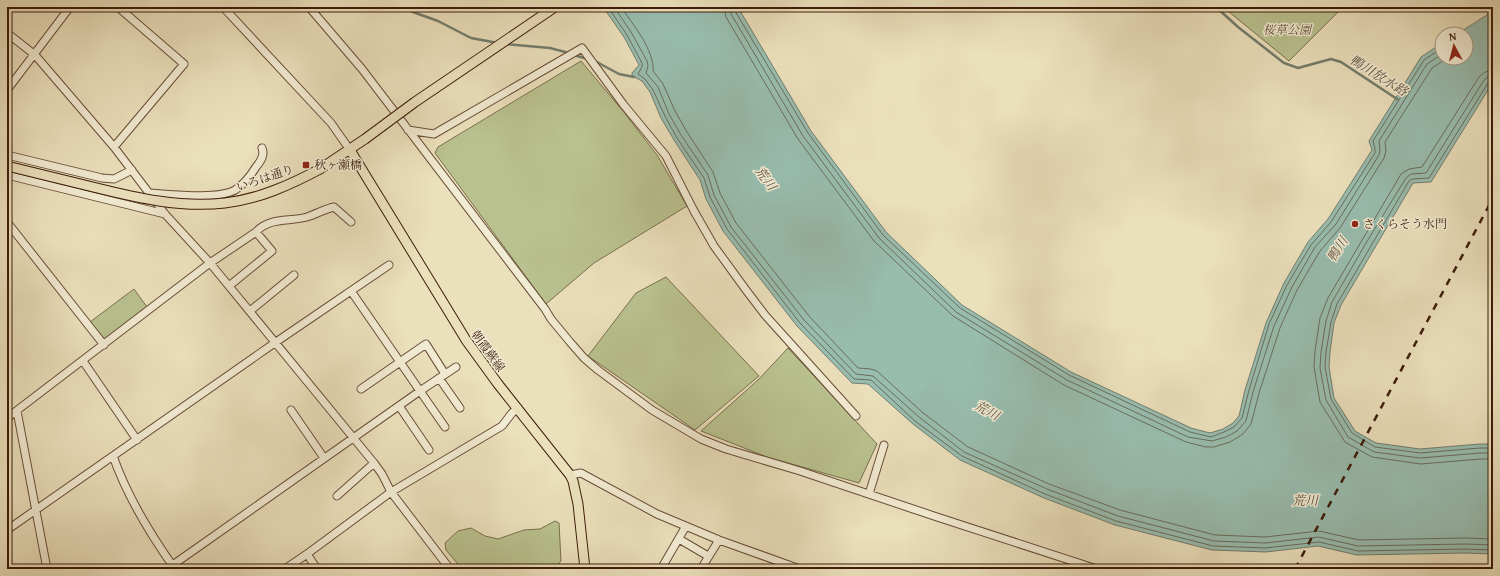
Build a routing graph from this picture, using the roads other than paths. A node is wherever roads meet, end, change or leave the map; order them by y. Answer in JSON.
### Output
{"nodes":[{"id":1,"x":70,"y":7,"type":"edge"},
{"id":2,"x":118,"y":7,"type":"edge"},
{"id":3,"x":223,"y":7,"type":"edge"},
{"id":4,"x":309,"y":7,"type":"edge"},
{"id":5,"x":555,"y":7,"type":"edge"},
{"id":6,"x":7,"y":33,"type":"edge"},
{"id":7,"x":35,"y":55,"type":"junction"},
{"id":8,"x":7,"y":90,"type":"edge"},
{"id":9,"x":408,"y":130,"type":"junction"},
{"id":10,"x":114,"y":148,"type":"junction"},
{"id":11,"x":262,"y":148,"type":"dead end"},
{"id":12,"x":350,"y":150,"type":"junction"},
{"id":13,"x":7,"y":155,"type":"edge"},
{"id":14,"x":7,"y":166,"type":"edge"},
{"id":15,"x":132,"y":170,"type":"junction"},
{"id":16,"x":7,"y":175,"type":"edge"},
{"id":17,"x":149,"y":192,"type":"junction"},
{"id":18,"x":165,"y":214,"type":"junction"},
{"id":19,"x":7,"y":222,"type":"edge"},
{"id":20,"x":352,"y":222,"type":"dead end"},
{"id":21,"x":256,"y":232,"type":"junction"},
{"id":22,"x":210,"y":263,"type":"junction"},
{"id":23,"x":389,"y":265,"type":"dead end"},
{"id":24,"x":294,"y":275,"type":"dead end"},
{"id":25,"x":229,"y":286,"type":"junction"},
{"id":26,"x":351,"y":291,"type":"junction"},
{"id":27,"x":250,"y":312,"type":"junction"},
{"id":28,"x":276,"y":342,"type":"junction"},
{"id":29,"x":104,"y":345,"type":"junction"},
{"id":30,"x":83,"y":361,"type":"junction"},
{"id":31,"x":400,"y":362,"type":"junction"},
{"id":32,"x":456,"y":367,"type":"dead end"},
{"id":33,"x":442,"y":376,"type":"junction"},
{"id":34,"x":361,"y":389,"type":"dead end"},
{"id":35,"x":420,"y":391,"type":"junction"},
{"id":36,"x":399,"y":406,"type":"junction"},
{"id":37,"x":460,"y":408,"type":"dead end"},
{"id":38,"x":518,"y":408,"type":"junction"},
{"id":39,"x":291,"y":410,"type":"dead end"},
{"id":40,"x":17,"y":411,"type":"junction"},
{"id":41,"x":856,"y":416,"type":"dead end"},
{"id":42,"x":7,"y":418,"type":"edge"},
{"id":43,"x":445,"y":427,"type":"dead end"},
{"id":44,"x":354,"y":438,"type":"junction"},
{"id":45,"x":137,"y":440,"type":"junction"},
{"id":46,"x":884,"y":445,"type":"dead end"},
{"id":47,"x":428,"y":450,"type":"dead end"},
{"id":48,"x":113,"y":456,"type":"junction"},
{"id":49,"x":324,"y":458,"type":"junction"},
{"id":50,"x":374,"y":463,"type":"junction"},
{"id":51,"x":570,"y":475,"type":"junction"},
{"id":52,"x":391,"y":492,"type":"junction"},
{"id":53,"x":869,"y":494,"type":"junction"},
{"id":54,"x":337,"y":496,"type":"dead end"},
{"id":55,"x":35,"y":510,"type":"junction"},
{"id":56,"x":686,"y":526,"type":"junction"},
{"id":57,"x":7,"y":530,"type":"edge"},
{"id":58,"x":679,"y":539,"type":"junction"},
{"id":59,"x":719,"y":540,"type":"junction"},
{"id":60,"x":307,"y":554,"type":"junction"},
{"id":61,"x":708,"y":556,"type":"junction"},
{"id":62,"x":172,"y":568,"type":"edge"},
{"id":63,"x":47,"y":569,"type":"edge"},
{"id":64,"x":285,"y":569,"type":"edge"},
{"id":65,"x":317,"y":569,"type":"edge"},
{"id":66,"x":450,"y":569,"type":"edge"},
{"id":67,"x":585,"y":569,"type":"edge"},
{"id":68,"x":662,"y":569,"type":"edge"},
{"id":69,"x":701,"y":569,"type":"edge"},
{"id":70,"x":800,"y":569,"type":"edge"},
{"id":71,"x":1097,"y":569,"type":"edge"}],
"edges":[{"from":1,"to":7,"type":"street"},
{"from":2,"to":10,"type":"street"},
{"from":3,"to":12,"type":"street"},
{"from":4,"to":9,"type":"street"},
{"from":5,"to":12,"type":"main road","name":"いろは通り","bridge":true},
{"from":6,"to":7,"type":"street"},
{"from":7,"to":8,"type":"street"},
{"from":7,"to":10,"type":"street"},
{"from":9,"to":41,"type":"street"},
{"from":9,"to":53,"type":"street"},
{"from":10,"to":15,"type":"street"},
{"from":11,"to":17,"type":"street"},
{"from":12,"to":14,"type":"main road","name":"いろは通り","bridge":true},
{"from":12,"to":38,"type":"main road","name":"朝霞蕨線"},
{"from":13,"to":15,"type":"street"},
{"from":15,"to":17,"type":"street"},
{"from":16,"to":18,"type":"street"},
{"from":17,"to":18,"type":"street"},
{"from":18,"to":22,"type":"street"},
{"from":19,"to":29,"type":"street"},
{"from":20,"to":21,"type":"street"},
{"from":21,"to":22,"type":"street"},
{"from":21,"to":25,"type":"street"},
{"from":22,"to":25,"type":"street"},
{"from":22,"to":29,"type":"street"},
{"from":23,"to":26,"type":"street"},
{"from":24,"to":27,"type":"street"},
{"from":25,"to":27,"type":"street"},
{"from":26,"to":28,"type":"street"},
{"from":26,"to":31,"type":"street"},
{"from":27,"to":28,"type":"street"},
{"from":28,"to":44,"type":"street"},
{"from":28,"to":45,"type":"street"},
{"from":29,"to":30,"type":"street"},
{"from":30,"to":40,"type":"street"},
{"from":30,"to":45,"type":"street"},
{"from":31,"to":33,"type":"street"},
{"from":31,"to":34,"type":"street"},
{"from":31,"to":35,"type":"street"},
{"from":32,"to":33,"type":"street"},
{"from":33,"to":35,"type":"street"},
{"from":33,"to":37,"type":"street"},
{"from":35,"to":36,"type":"street"},
{"from":35,"to":43,"type":"street"},
{"from":36,"to":44,"type":"street"},
{"from":36,"to":47,"type":"street"},
{"from":38,"to":51,"type":"main road","name":"朝霞蕨線"},
{"from":38,"to":52,"type":"street"},
{"from":39,"to":49,"type":"street"},
{"from":40,"to":42,"type":"street"},
{"from":40,"to":55,"type":"street"},
{"from":44,"to":49,"type":"street"},
{"from":44,"to":50,"type":"street"},
{"from":45,"to":48,"type":"street"},
{"from":46,"to":53,"type":"street"},
{"from":48,"to":55,"type":"street"},
{"from":48,"to":62,"type":"street"},
{"from":49,"to":62,"type":"street"},
{"from":50,"to":52,"type":"street"},
{"from":50,"to":54,"type":"street"},
{"from":51,"to":56,"type":"street"},
{"from":51,"to":67,"type":"main road","name":"朝霞蕨線"},
{"from":52,"to":60,"type":"street"},
{"from":52,"to":66,"type":"street"},
{"from":53,"to":71,"type":"street"},
{"from":55,"to":57,"type":"street"},
{"from":55,"to":63,"type":"street"},
{"from":56,"to":58,"type":"street"},
{"from":56,"to":59,"type":"street"},
{"from":58,"to":61,"type":"street"},
{"from":58,"to":68,"type":"street"},
{"from":59,"to":61,"type":"street"},
{"from":59,"to":70,"type":"street"},
{"from":60,"to":64,"type":"street"},
{"from":60,"to":65,"type":"street"},
{"from":61,"to":69,"type":"street"}]}
